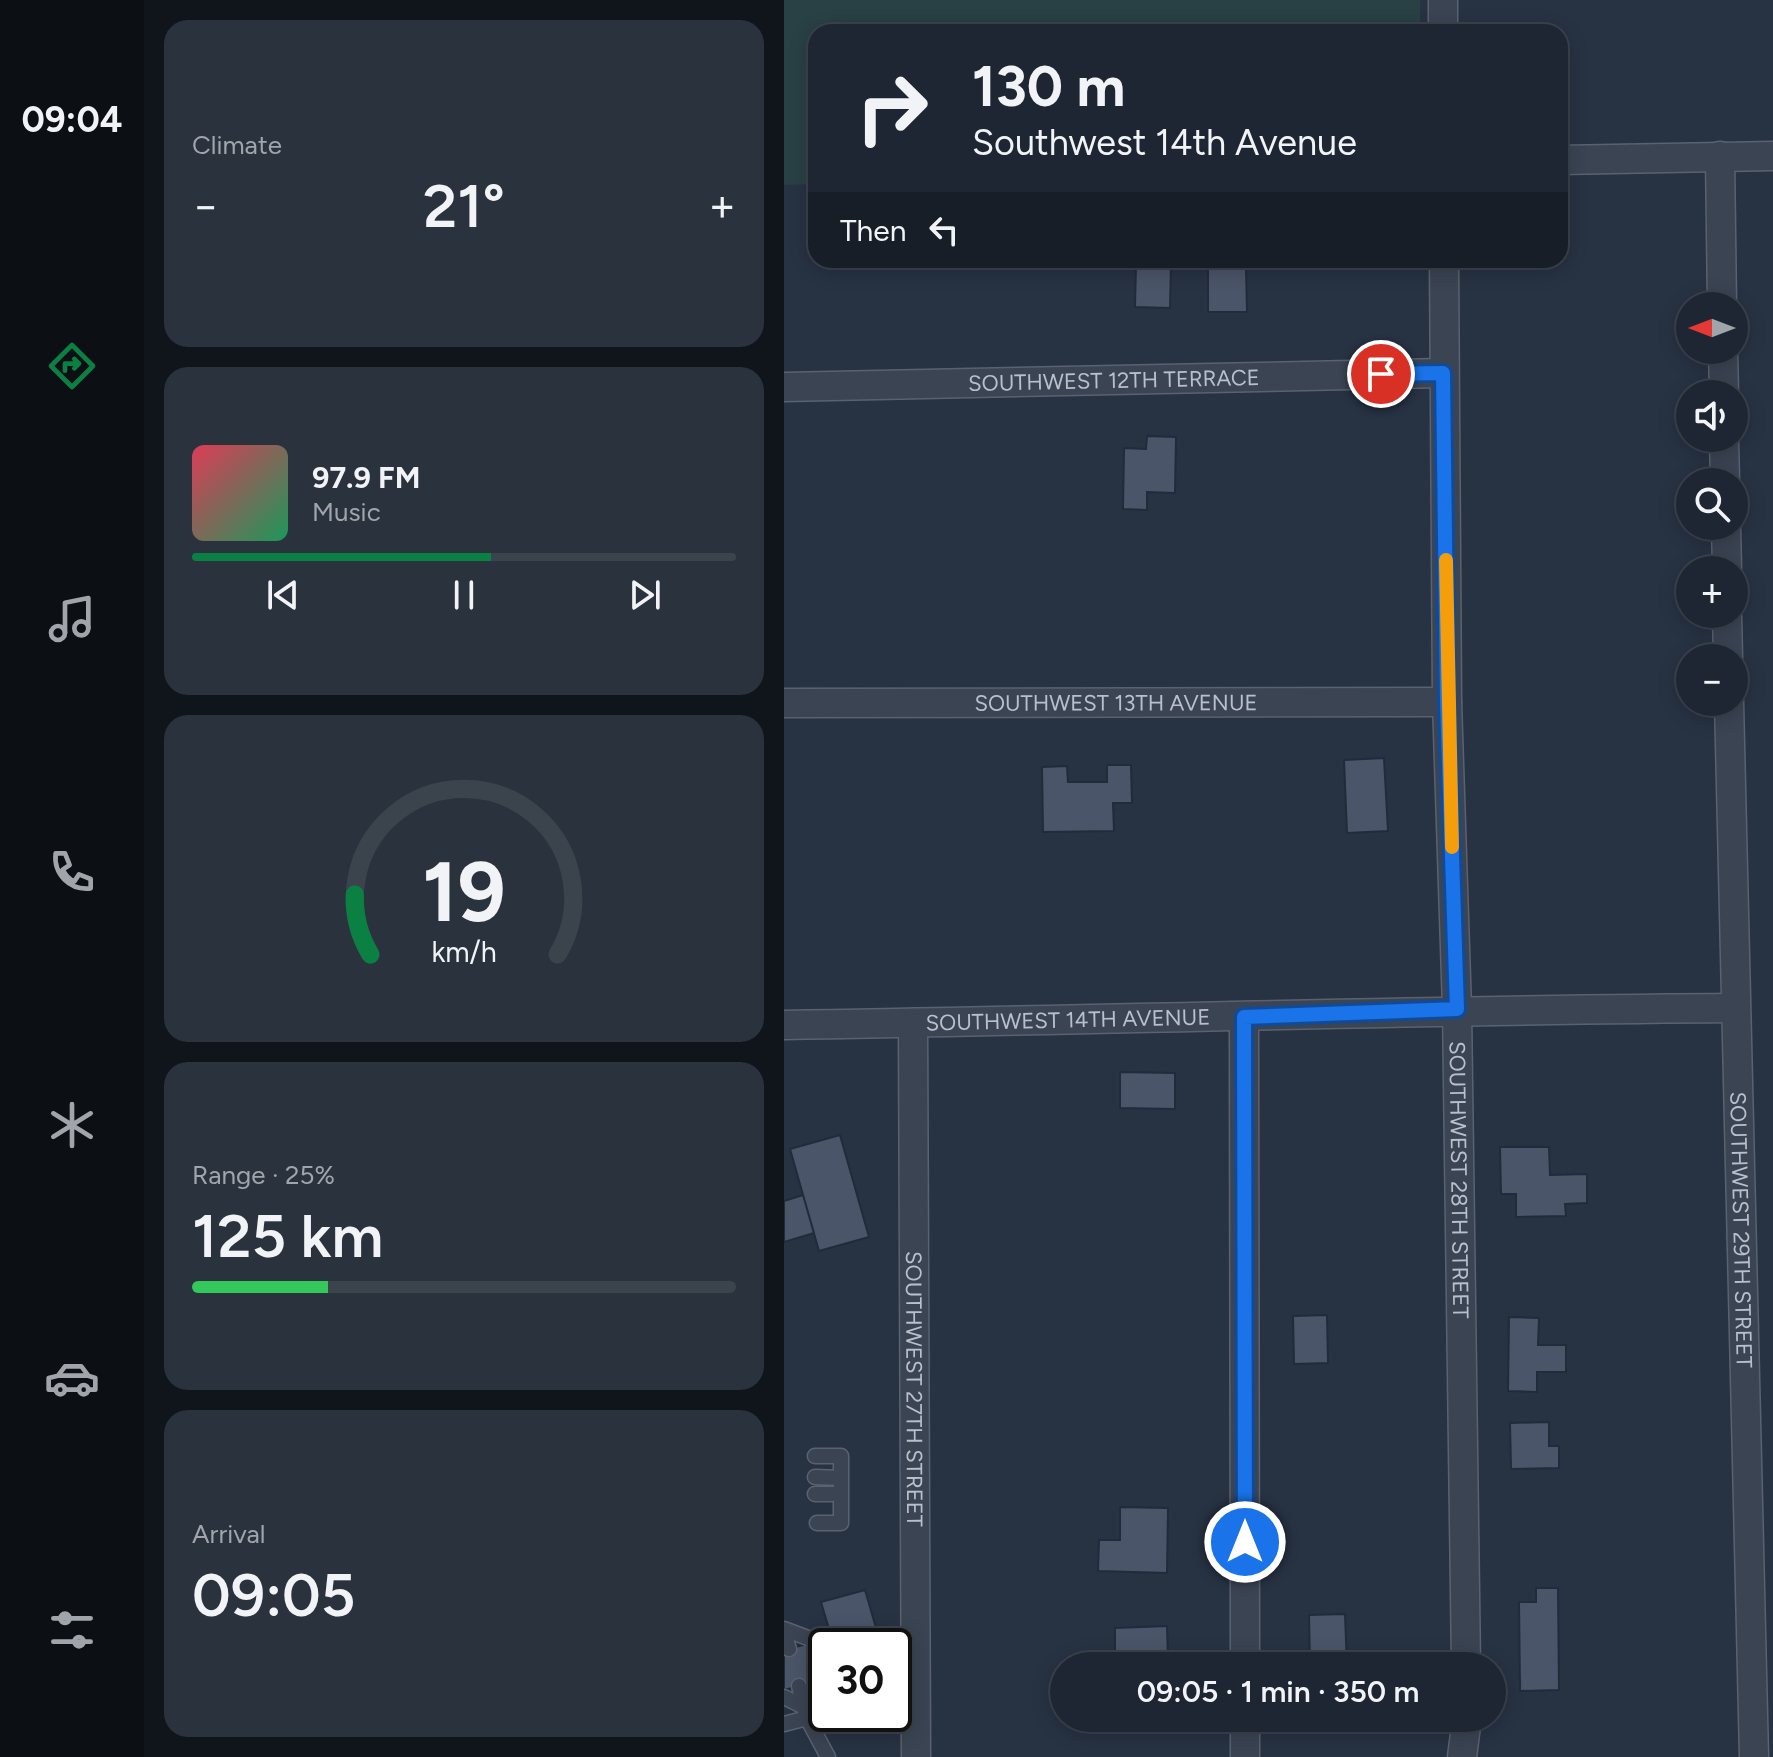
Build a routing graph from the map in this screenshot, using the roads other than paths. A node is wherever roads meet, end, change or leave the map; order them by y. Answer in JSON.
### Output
{"nodes":[{"id":1,"x":1443,"y":0,"type":"edge"},
{"id":2,"x":1443,"y":24,"type":"edge"},
{"id":3,"x":1720,"y":156,"type":"junction"},
{"id":4,"x":1773,"y":156,"type":"edge"},
{"id":5,"x":1568,"y":160,"type":"edge"},
{"id":6,"x":1444,"y":268,"type":"edge"},
{"id":7,"x":1722,"y":292,"type":"edge"},
{"id":8,"x":1443,"y":373,"type":"junction"},
{"id":9,"x":784,"y":387,"type":"edge"},
{"id":10,"x":1447,"y":702,"type":"junction"},
{"id":11,"x":784,"y":703,"type":"edge"},
{"id":12,"x":1729,"y":716,"type":"edge"},
{"id":13,"x":1734,"y":1008,"type":"junction"},
{"id":14,"x":1457,"y":1009,"type":"junction"},
{"id":15,"x":1244,"y":1017,"type":"junction"},
{"id":16,"x":913,"y":1023,"type":"junction"},
{"id":17,"x":784,"y":1025,"type":"edge"},
{"id":18,"x":815,"y":1456,"type":"dead end"},
{"id":19,"x":815,"y":1477,"type":"dead end"},
{"id":20,"x":841,"y":1478,"type":"junction"},
{"id":21,"x":815,"y":1494,"type":"dead end"},
{"id":22,"x":841,"y":1494,"type":"junction"},
{"id":23,"x":817,"y":1523,"type":"dead end"},
{"id":24,"x":784,"y":1631,"type":"edge"},
{"id":25,"x":808,"y":1638,"type":"edge"},
{"id":26,"x":789,"y":1649,"type":"dead end"},
{"id":27,"x":1245,"y":1652,"type":"edge"},
{"id":28,"x":1466,"y":1652,"type":"edge"},
{"id":29,"x":799,"y":1686,"type":"dead end"},
{"id":30,"x":784,"y":1697,"type":"edge"},
{"id":31,"x":808,"y":1708,"type":"edge"},
{"id":32,"x":805,"y":1713,"type":"junction"},
{"id":33,"x":784,"y":1724,"type":"edge"},
{"id":34,"x":1245,"y":1732,"type":"edge"},
{"id":35,"x":1466,"y":1732,"type":"edge"},
{"id":36,"x":828,"y":1757,"type":"edge"},
{"id":37,"x":916,"y":1757,"type":"edge"},
{"id":38,"x":1245,"y":1757,"type":"edge"},
{"id":39,"x":1462,"y":1757,"type":"edge"},
{"id":40,"x":1754,"y":1757,"type":"edge"}],
"edges":[{"from":1,"to":2,"type":"street"},
{"from":3,"to":4,"type":"street"},
{"from":3,"to":5,"type":"street"},
{"from":3,"to":7,"type":"street"},
{"from":6,"to":8,"type":"street","name":"SOUTHWEST 28TH STREET"},
{"from":8,"to":9,"type":"street","name":"SOUTHWEST 12TH TERRACE"},
{"from":8,"to":10,"type":"street","name":"SOUTHWEST 28TH STREET"},
{"from":10,"to":11,"type":"street","name":"SOUTHWEST 13TH AVENUE"},
{"from":10,"to":14,"type":"street","name":"SOUTHWEST 28TH STREET"},
{"from":12,"to":13,"type":"street","name":"SOUTHWEST 29TH STREET"},
{"from":13,"to":14,"type":"street","name":"SOUTHWEST 14TH AVENUE"},
{"from":13,"to":40,"type":"street","name":"SOUTHWEST 29TH STREET"},
{"from":14,"to":15,"type":"street","name":"SOUTHWEST 14TH AVENUE"},
{"from":14,"to":28,"type":"street","name":"SOUTHWEST 28TH STREET"},
{"from":15,"to":16,"type":"street","name":"SOUTHWEST 14TH AVENUE"},
{"from":15,"to":27,"type":"street"},
{"from":16,"to":17,"type":"street","name":"SOUTHWEST 14TH AVENUE"},
{"from":16,"to":37,"type":"street","name":"SOUTHWEST 27TH STREET"},
{"from":18,"to":20,"type":"lane"},
{"from":19,"to":20,"type":"lane"},
{"from":20,"to":22,"type":"lane"},
{"from":21,"to":22,"type":"lane"},
{"from":22,"to":23,"type":"lane"},
{"from":24,"to":25,"type":"lane"},
{"from":24,"to":26,"type":"lane"},
{"from":29,"to":32,"type":"lane"},
{"from":30,"to":32,"type":"lane"},
{"from":31,"to":32,"type":"lane"},
{"from":32,"to":33,"type":"lane"},
{"from":32,"to":36,"type":"lane"},
{"from":34,"to":38,"type":"street"},
{"from":35,"to":39,"type":"street"}]}
